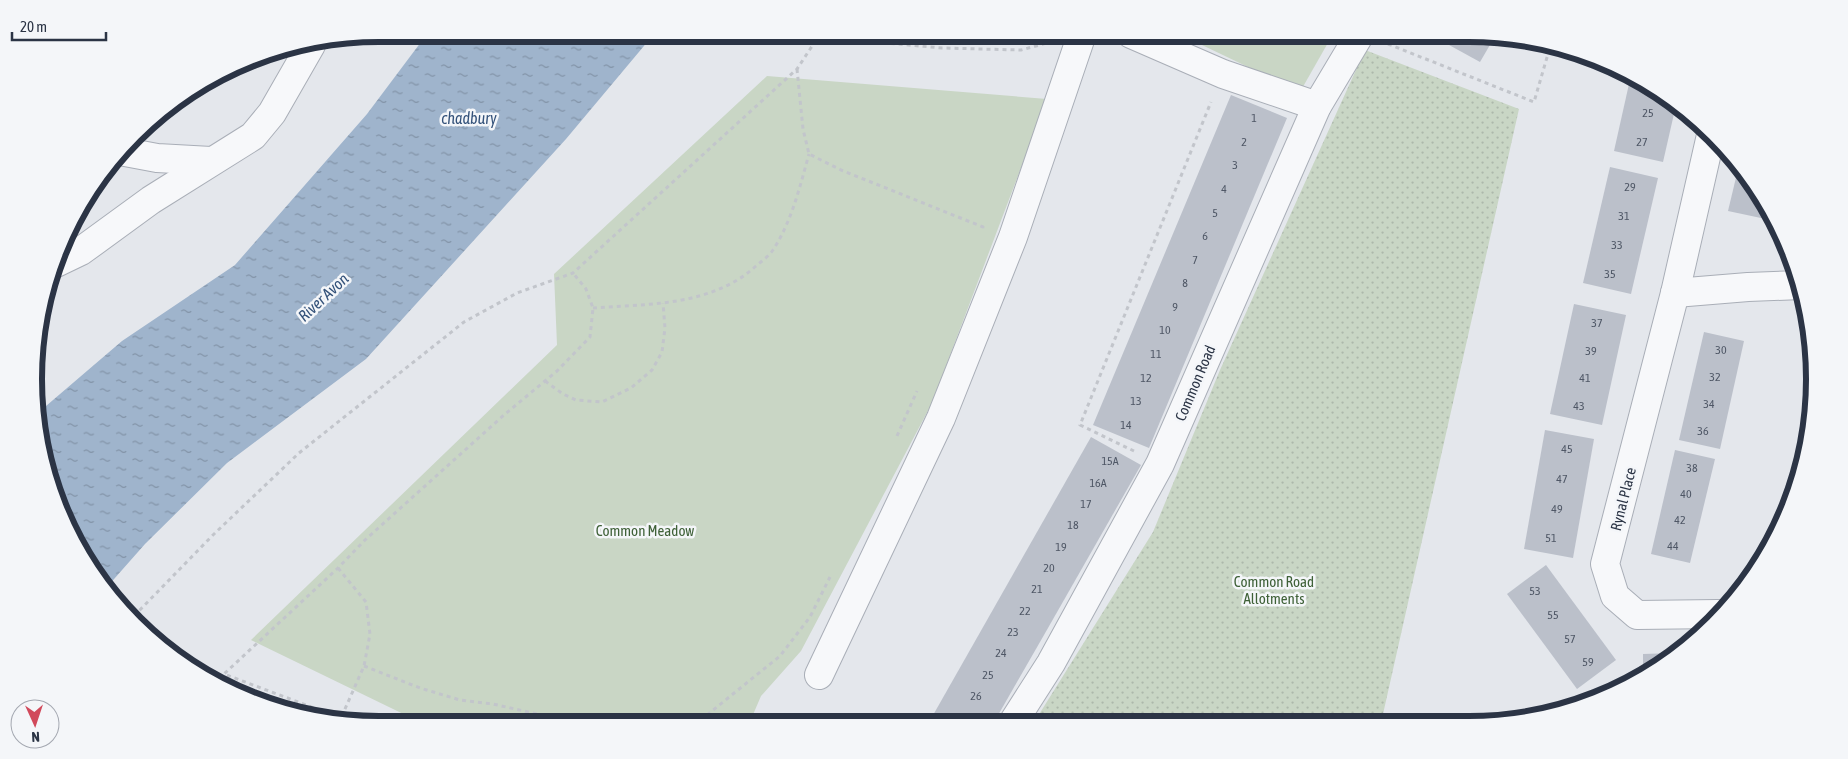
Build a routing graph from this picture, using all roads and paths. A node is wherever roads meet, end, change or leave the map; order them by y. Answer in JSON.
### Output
{"nodes":[{"id":1,"x":816,"y":42,"type":"edge"},
{"id":2,"x":881,"y":42,"type":"edge"},
{"id":3,"x":1052,"y":42,"type":"edge"},
{"id":4,"x":1079,"y":42,"type":"edge"},
{"id":5,"x":1149,"y":42,"type":"edge"},
{"id":6,"x":1366,"y":42,"type":"edge"},
{"id":7,"x":1383,"y":42,"type":"edge"},
{"id":8,"x":309,"y":50,"type":"edge"},
{"id":9,"x":1548,"y":52,"type":"edge"},
{"id":10,"x":797,"y":69,"type":"junction"},
{"id":11,"x":1223,"y":74,"type":"junction"},
{"id":12,"x":1317,"y":106,"type":"junction"},
{"id":13,"x":1709,"y":143,"type":"edge"},
{"id":14,"x":130,"y":153,"type":"edge"},
{"id":15,"x":809,"y":154,"type":"junction"},
{"id":16,"x":211,"y":161,"type":"junction"},
{"id":17,"x":980,"y":236,"type":"dead end"},
{"id":18,"x":65,"y":259,"type":"edge"},
{"id":19,"x":572,"y":273,"type":"junction"},
{"id":20,"x":1792,"y":285,"type":"edge"},
{"id":21,"x":1675,"y":293,"type":"junction"},
{"id":22,"x":664,"y":303,"type":"junction"},
{"id":23,"x":593,"y":308,"type":"junction"},
{"id":24,"x":545,"y":381,"type":"junction"},
{"id":25,"x":919,"y":386,"type":"dead end"},
{"id":26,"x":896,"y":437,"type":"dead end"},
{"id":27,"x":1160,"y":464,"type":"junction"},
{"id":28,"x":338,"y":568,"type":"junction"},
{"id":29,"x":831,"y":574,"type":"dead end"},
{"id":30,"x":137,"y":613,"type":"edge"},
{"id":31,"x":1711,"y":614,"type":"edge"},
{"id":32,"x":364,"y":666,"type":"junction"},
{"id":33,"x":819,"y":675,"type":"dead end"},
{"id":34,"x":322,"y":712,"type":"edge"},
{"id":35,"x":344,"y":715,"type":"edge"},
{"id":36,"x":540,"y":716,"type":"edge"},
{"id":37,"x":707,"y":716,"type":"edge"},
{"id":38,"x":1017,"y":716,"type":"edge"}],
"edges":[{"from":1,"to":10,"type":"path"},
{"from":2,"to":3,"type":"path"},
{"from":4,"to":33,"type":"street"},
{"from":5,"to":11,"type":"street"},
{"from":6,"to":12,"type":"street","name":"Common Road"},
{"from":7,"to":9,"type":"path"},
{"from":8,"to":16,"type":"street"},
{"from":10,"to":15,"type":"path"},
{"from":10,"to":19,"type":"path"},
{"from":11,"to":12,"type":"street"},
{"from":11,"to":27,"type":"path"},
{"from":12,"to":27,"type":"street","name":"Common Road"},
{"from":13,"to":21,"type":"street","name":"Rynal Place"},
{"from":14,"to":16,"type":"street"},
{"from":15,"to":17,"type":"path"},
{"from":15,"to":22,"type":"path"},
{"from":16,"to":18,"type":"street"},
{"from":19,"to":23,"type":"path"},
{"from":19,"to":30,"type":"path"},
{"from":20,"to":21,"type":"street"},
{"from":21,"to":31,"type":"street","name":"Rynal Place"},
{"from":22,"to":23,"type":"path"},
{"from":22,"to":24,"type":"path"},
{"from":23,"to":24,"type":"path"},
{"from":24,"to":28,"type":"path"},
{"from":25,"to":26,"type":"path"},
{"from":27,"to":38,"type":"street","name":"Common Road"},
{"from":28,"to":32,"type":"path"},
{"from":28,"to":34,"type":"path"},
{"from":29,"to":37,"type":"path"},
{"from":32,"to":35,"type":"path"},
{"from":32,"to":36,"type":"path"}]}
